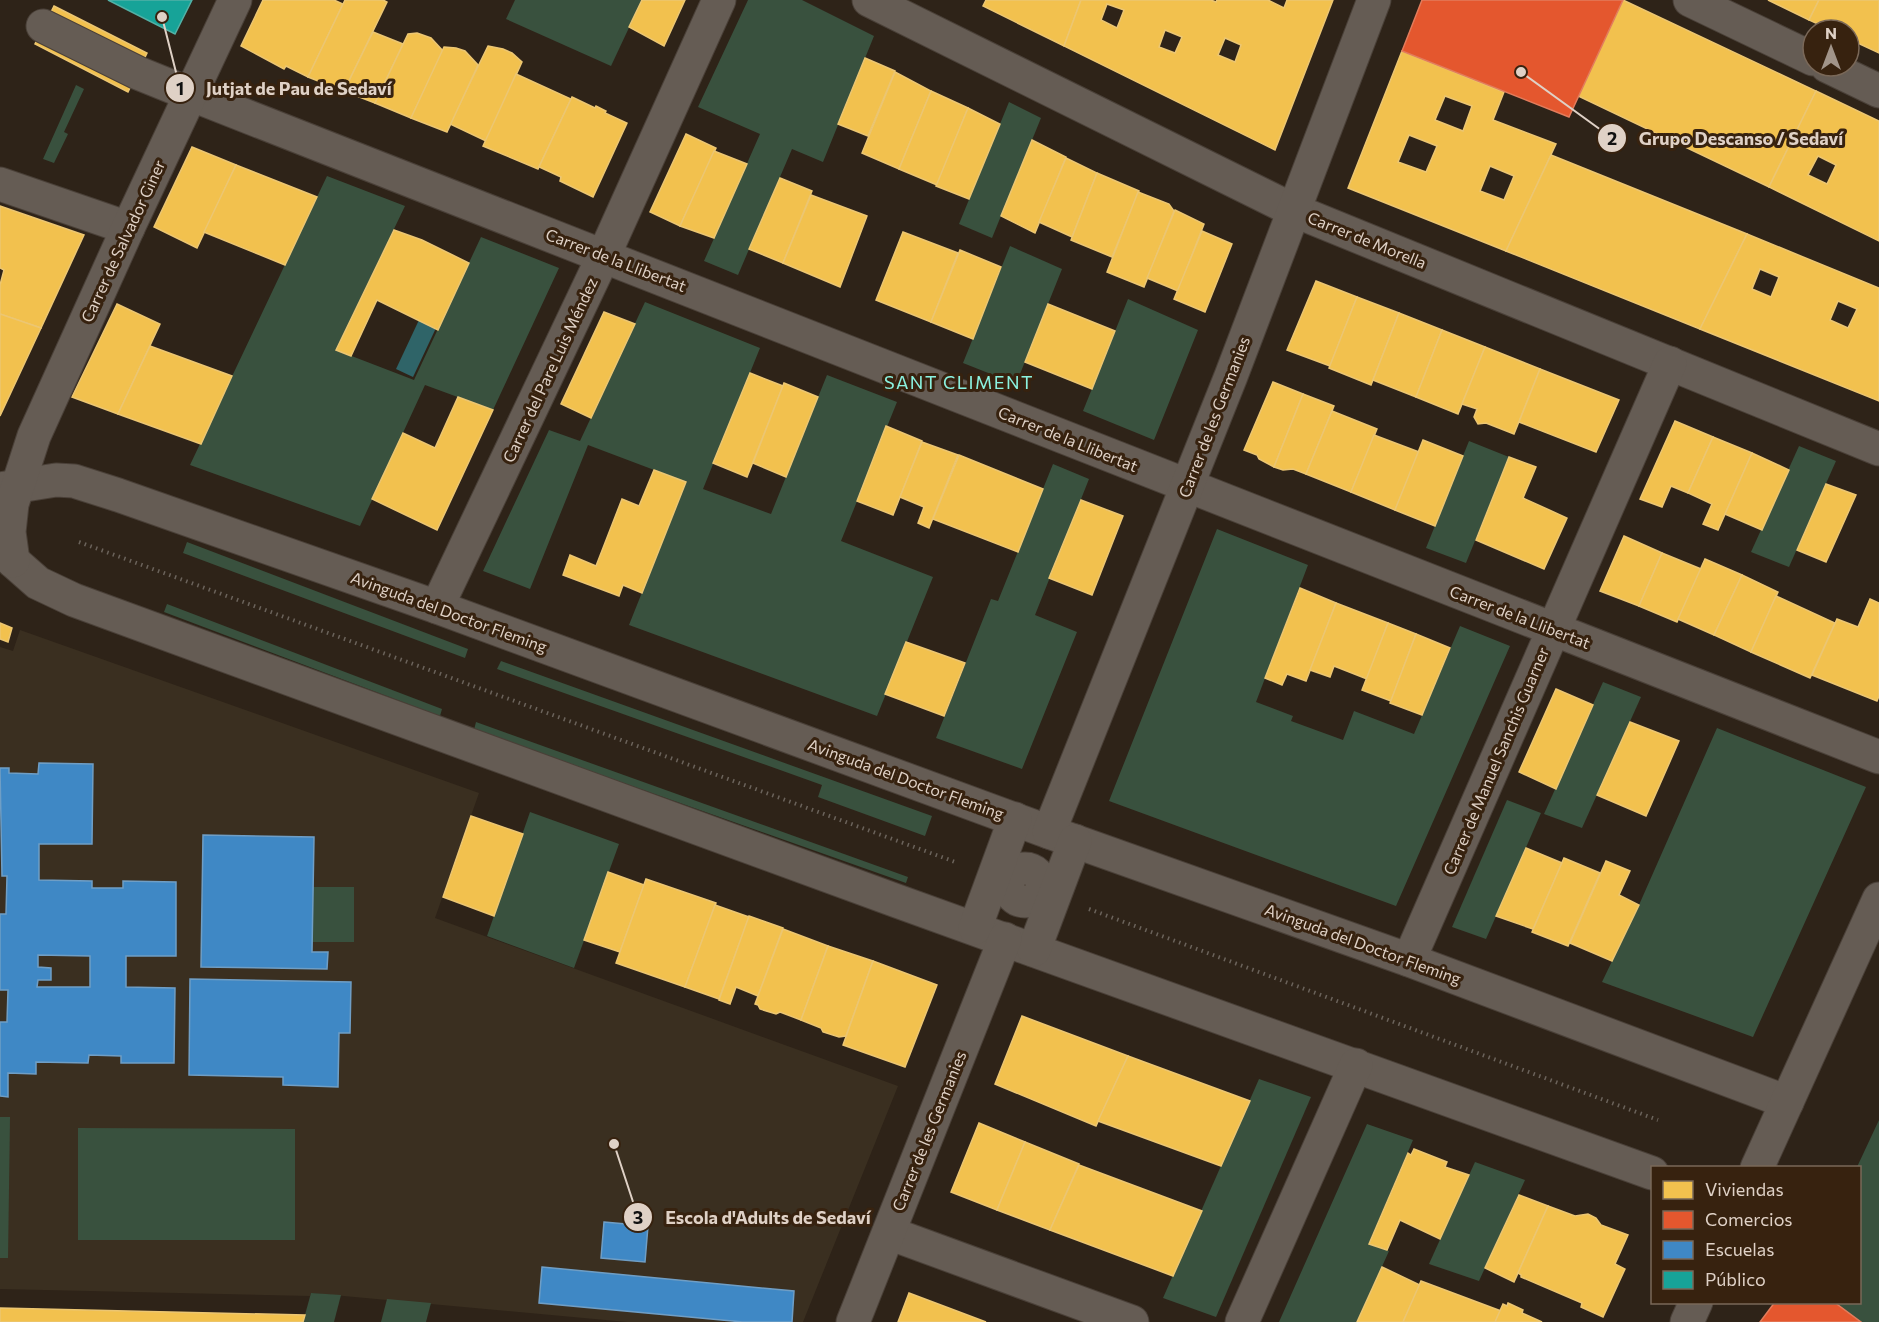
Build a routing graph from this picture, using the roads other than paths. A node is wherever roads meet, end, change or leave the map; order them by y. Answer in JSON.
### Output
{"nodes":[{"id":1,"x":235,"y":0,"type":"edge"},
{"id":2,"x":718,"y":0,"type":"edge"},
{"id":3,"x":869,"y":0,"type":"edge"},
{"id":4,"x":1374,"y":0,"type":"edge"},
{"id":5,"x":1690,"y":0,"type":"edge"},
{"id":6,"x":43,"y":26,"type":"dead end"},
{"id":7,"x":1801,"y":53,"type":"edge"},
{"id":8,"x":1852,"y":78,"type":"edge"},
{"id":9,"x":1879,"y":91,"type":"edge"},
{"id":10,"x":190,"y":94,"type":"junction"},
{"id":11,"x":0,"y":184,"type":"edge"},
{"id":12,"x":1293,"y":210,"type":"junction"},
{"id":13,"x":128,"y":228,"type":"junction"},
{"id":14,"x":604,"y":255,"type":"junction"},
{"id":15,"x":1670,"y":363,"type":"junction"},
{"id":16,"x":1879,"y":449,"type":"edge"},
{"id":17,"x":1187,"y":486,"type":"junction"},
{"id":18,"x":10,"y":487,"type":"edge"},
{"id":19,"x":6,"y":554,"type":"edge"},
{"id":20,"x":437,"y":607,"type":"junction"},
{"id":21,"x":1553,"y":630,"type":"junction"},
{"id":22,"x":1879,"y":757,"type":"edge"},
{"id":23,"x":1015,"y":819,"type":"junction"},
{"id":24,"x":1062,"y":836,"type":"junction"},
{"id":25,"x":1879,"y":899,"type":"edge"},
{"id":26,"x":975,"y":928,"type":"junction"},
{"id":27,"x":1019,"y":944,"type":"junction"},
{"id":28,"x":1409,"y":960,"type":"junction"},
{"id":29,"x":1356,"y":1065,"type":"junction"},
{"id":30,"x":1787,"y":1102,"type":"junction"},
{"id":31,"x":1757,"y":1166,"type":"edge"},
{"id":32,"x":1651,"y":1172,"type":"edge"},
{"id":33,"x":889,"y":1233,"type":"junction"},
{"id":34,"x":1695,"y":1304,"type":"edge"},
{"id":35,"x":853,"y":1322,"type":"edge"},
{"id":36,"x":1132,"y":1322,"type":"edge"},
{"id":37,"x":1242,"y":1322,"type":"edge"},
{"id":38,"x":1687,"y":1322,"type":"edge"}],
"edges":[{"from":1,"to":10,"type":"street","name":"Carrer de Salvador Giner"},
{"from":2,"to":14,"type":"street","name":"Carrer del Pare Luis Méndez"},
{"from":3,"to":12,"type":"street","name":"Carrer de Morella"},
{"from":4,"to":12,"type":"street","name":"Carrer de les Germanies"},
{"from":5,"to":7,"type":"street"},
{"from":6,"to":10,"type":"street","name":"Carrer de la Llibertat"},
{"from":8,"to":9,"type":"street"},
{"from":10,"to":13,"type":"street","name":"Carrer de Salvador Giner"},
{"from":10,"to":14,"type":"street","name":"Carrer de la Llibertat"},
{"from":11,"to":13,"type":"street"},
{"from":12,"to":15,"type":"street","name":"Carrer de Morella"},
{"from":12,"to":17,"type":"street","name":"Carrer de les Germanies"},
{"from":13,"to":18,"type":"street","name":"Carrer de Salvador Giner"},
{"from":14,"to":17,"type":"street","name":"Carrer de la Llibertat"},
{"from":14,"to":20,"type":"street","name":"Carrer del Pare Luis Méndez"},
{"from":15,"to":16,"type":"street","name":"Carrer de Morella"},
{"from":15,"to":21,"type":"street","name":"Carrer de Manuel Sanchis Guarner"},
{"from":17,"to":21,"type":"street","name":"Carrer de la Llibertat"},
{"from":17,"to":24,"type":"street","name":"Carrer de les Germanies"},
{"from":18,"to":19,"type":"street"},
{"from":18,"to":20,"type":"street","name":"Avinguda del Doctor Fleming"},
{"from":19,"to":26,"type":"street"},
{"from":20,"to":23,"type":"street","name":"Avinguda del Doctor Fleming"},
{"from":21,"to":22,"type":"street","name":"Carrer de la Llibertat"},
{"from":21,"to":28,"type":"street","name":"Carrer de Manuel Sanchis Guarner"},
{"from":23,"to":24,"type":"street","name":"Avinguda del Doctor Fleming"},
{"from":23,"to":26,"type":"street"},
{"from":24,"to":27,"type":"street","name":"Carrer de les Germanies"},
{"from":24,"to":28,"type":"street","name":"Avinguda del Doctor Fleming"},
{"from":25,"to":30,"type":"street"},
{"from":26,"to":27,"type":"street"},
{"from":27,"to":29,"type":"street"},
{"from":27,"to":33,"type":"street","name":"Carrer de les Germanies"},
{"from":28,"to":30,"type":"street","name":"Avinguda del Doctor Fleming"},
{"from":29,"to":32,"type":"street"},
{"from":29,"to":37,"type":"street"},
{"from":30,"to":31,"type":"street"},
{"from":33,"to":35,"type":"street","name":"Carrer de les Germanies"},
{"from":33,"to":36,"type":"street"},
{"from":34,"to":38,"type":"street"}]}
